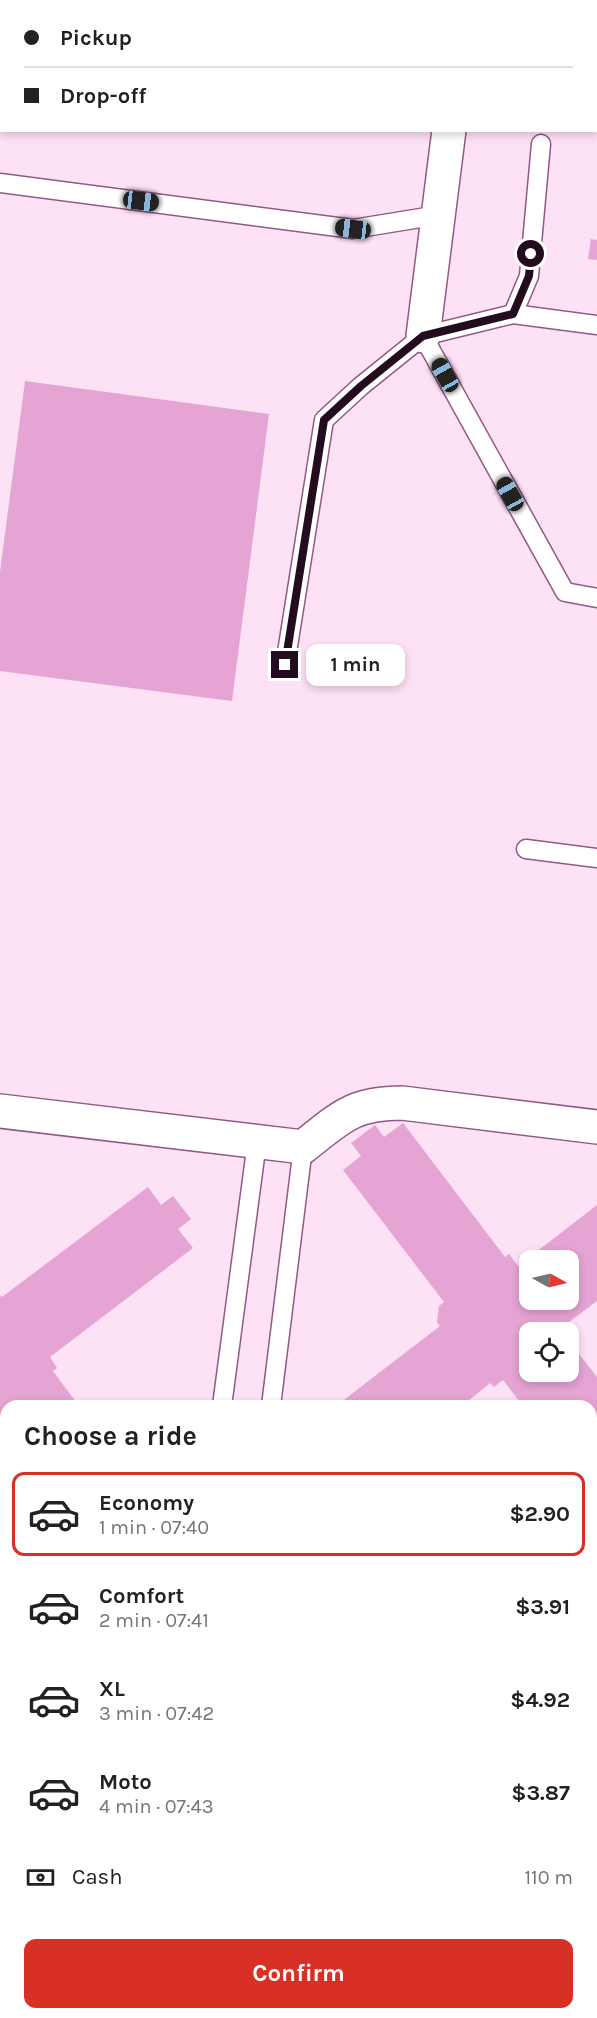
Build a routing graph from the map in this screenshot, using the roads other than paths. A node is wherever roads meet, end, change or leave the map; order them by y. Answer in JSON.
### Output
{"nodes":[{"id":1,"x":449,"y":132,"type":"edge"},
{"id":2,"x":541,"y":144,"type":"dead end"},
{"id":3,"x":0,"y":183,"type":"edge"},
{"id":4,"x":439,"y":215,"type":"junction"},
{"id":5,"x":513,"y":314,"type":"junction"},
{"id":6,"x":597,"y":325,"type":"edge"},
{"id":7,"x":423,"y":336,"type":"junction"},
{"id":8,"x":597,"y":598,"type":"edge"},
{"id":9,"x":285,"y":665,"type":"dead end"},
{"id":10,"x":526,"y":849,"type":"dead end"},
{"id":11,"x":597,"y":858,"type":"edge"},
{"id":12,"x":0,"y":1111,"type":"edge"},
{"id":13,"x":597,"y":1127,"type":"edge"},
{"id":14,"x":257,"y":1142,"type":"junction"},
{"id":15,"x":303,"y":1147,"type":"junction"},
{"id":16,"x":223,"y":1400,"type":"edge"},
{"id":17,"x":272,"y":1400,"type":"edge"}],
"edges":[{"from":1,"to":4,"type":"street"},
{"from":2,"to":5,"type":"lane"},
{"from":3,"to":4,"type":"lane"},
{"from":4,"to":7,"type":"street"},
{"from":5,"to":6,"type":"lane"},
{"from":5,"to":7,"type":"lane"},
{"from":7,"to":8,"type":"lane"},
{"from":7,"to":9,"type":"lane"},
{"from":10,"to":11,"type":"lane"},
{"from":12,"to":14,"type":"street"},
{"from":13,"to":15,"type":"street"},
{"from":14,"to":15,"type":"street"},
{"from":14,"to":16,"type":"lane"},
{"from":15,"to":17,"type":"lane"}]}
